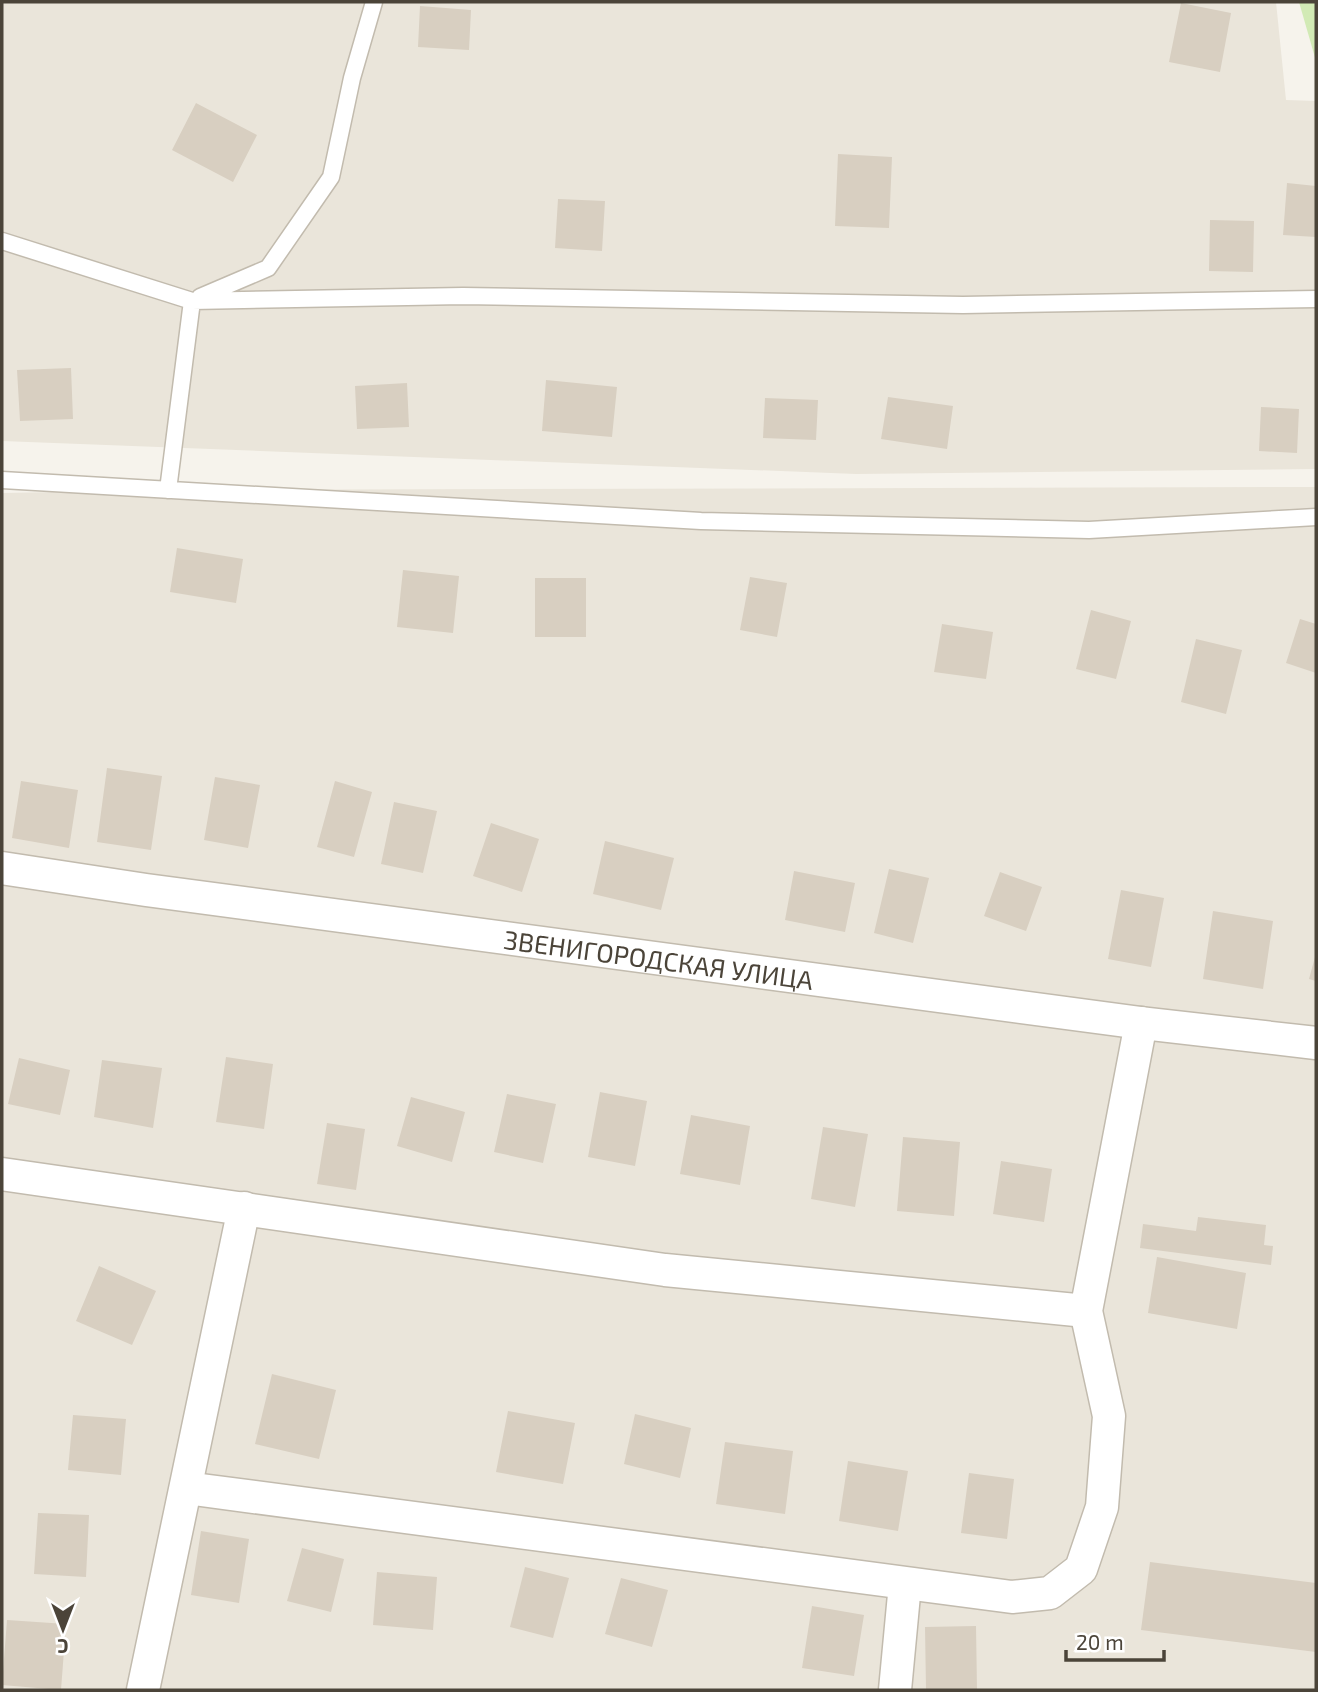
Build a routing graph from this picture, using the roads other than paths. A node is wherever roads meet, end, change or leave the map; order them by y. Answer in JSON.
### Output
{"nodes":[{"id":1,"x":374,"y":2,"type":"edge"},
{"id":2,"x":2,"y":241,"type":"edge"},
{"id":3,"x":1316,"y":299,"type":"edge"},
{"id":4,"x":192,"y":301,"type":"junction"},
{"id":5,"x":2,"y":480,"type":"edge"},
{"id":6,"x":168,"y":490,"type":"junction"},
{"id":7,"x":1316,"y":517,"type":"edge"},
{"id":8,"x":2,"y":868,"type":"edge"},
{"id":9,"x":1141,"y":1023,"type":"junction"},
{"id":10,"x":1316,"y":1043,"type":"edge"},
{"id":11,"x":2,"y":1174,"type":"edge"},
{"id":12,"x":244,"y":1208,"type":"junction"},
{"id":13,"x":1086,"y":1311,"type":"junction"},
{"id":14,"x":186,"y":1489,"type":"junction"},
{"id":15,"x":905,"y":1584,"type":"junction"},
{"id":16,"x":143,"y":1690,"type":"edge"},
{"id":17,"x":895,"y":1690,"type":"edge"}],
"edges":[{"from":1,"to":4,"type":"lane"},
{"from":2,"to":4,"type":"lane"},
{"from":3,"to":4,"type":"lane"},
{"from":4,"to":6,"type":"lane"},
{"from":5,"to":6,"type":"lane"},
{"from":6,"to":7,"type":"lane"},
{"from":8,"to":9,"type":"street","name":"ЗВЕНИГОРОДСКАЯ УЛИЦА"},
{"from":9,"to":10,"type":"street","name":"ЗВЕНИГОРОДСКАЯ УЛИЦА"},
{"from":9,"to":13,"type":"street"},
{"from":11,"to":12,"type":"street"},
{"from":12,"to":13,"type":"street"},
{"from":12,"to":14,"type":"street"},
{"from":13,"to":15,"type":"street"},
{"from":14,"to":15,"type":"street"},
{"from":14,"to":16,"type":"street"},
{"from":15,"to":17,"type":"street"}]}
